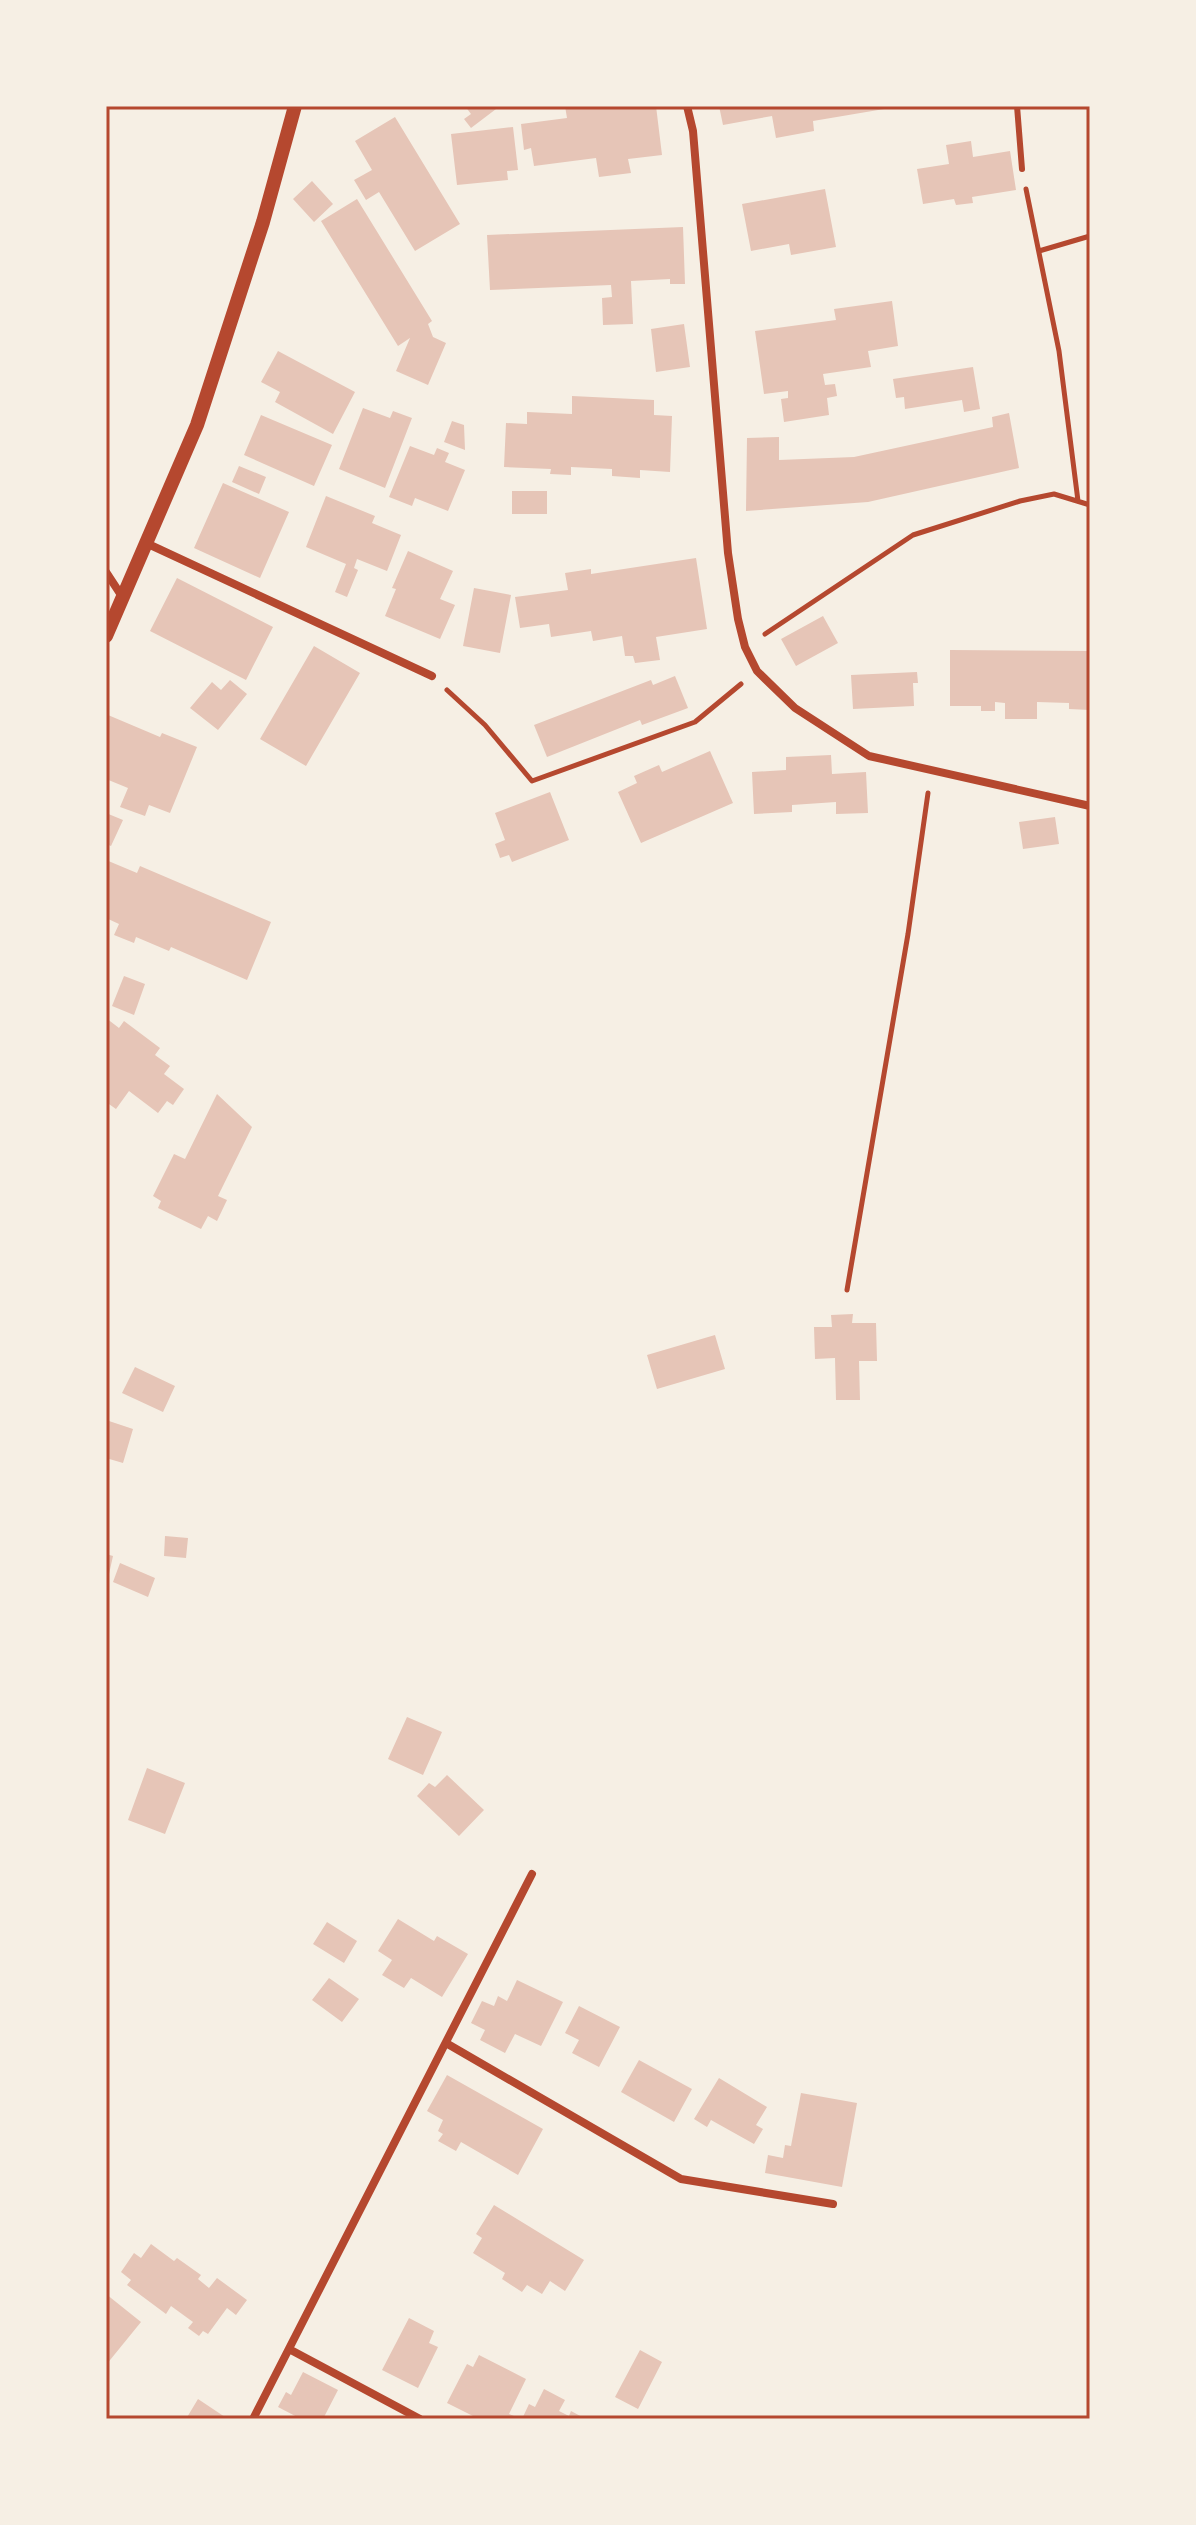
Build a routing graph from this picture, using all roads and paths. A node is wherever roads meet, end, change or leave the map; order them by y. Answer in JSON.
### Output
{"nodes":[{"id":1,"x":295,"y":106,"type":"edge"},
{"id":2,"x":687,"y":106,"type":"edge"},
{"id":3,"x":1017,"y":106,"type":"edge"},
{"id":4,"x":1022,"y":169,"type":"joint"},
{"id":5,"x":1090,"y":236,"type":"edge"},
{"id":6,"x":1039,"y":251,"type":"junction"},
{"id":7,"x":1078,"y":501,"type":"junction"},
{"id":8,"x":1090,"y":505,"type":"edge"},
{"id":9,"x":146,"y":543,"type":"junction"},
{"id":10,"x":106,"y":572,"type":"edge"},
{"id":11,"x":123,"y":599,"type":"junction"},
{"id":12,"x":106,"y":636,"type":"edge"},
{"id":13,"x":745,"y":647,"type":"junction"},
{"id":14,"x":757,"y":671,"type":"junction"},
{"id":15,"x":432,"y":676,"type":"joint"},
{"id":16,"x":931,"y":771,"type":"junction"},
{"id":17,"x":1090,"y":806,"type":"edge"},
{"id":18,"x":847,"y":1290,"type":"dead end"},
{"id":19,"x":532,"y":1874,"type":"dead end"},
{"id":20,"x":446,"y":2043,"type":"junction"},
{"id":21,"x":833,"y":2204,"type":"dead end"},
{"id":22,"x":289,"y":2349,"type":"junction"},
{"id":23,"x":253,"y":2419,"type":"edge"},
{"id":24,"x":420,"y":2419,"type":"edge"}],
"edges":[{"from":1,"to":9,"type":"street"},
{"from":2,"to":13,"type":"street"},
{"from":3,"to":4,"type":"lane"},
{"from":4,"to":6,"type":"path"},
{"from":5,"to":6,"type":"path"},
{"from":6,"to":7,"type":"path"},
{"from":7,"to":8,"type":"path"},
{"from":7,"to":13,"type":"path"},
{"from":9,"to":11,"type":"street"},
{"from":9,"to":15,"type":"street"},
{"from":10,"to":11,"type":"street"},
{"from":11,"to":12,"type":"street"},
{"from":13,"to":14,"type":"street"},
{"from":14,"to":15,"type":"path"},
{"from":14,"to":16,"type":"street"},
{"from":16,"to":17,"type":"street"},
{"from":16,"to":18,"type":"path"},
{"from":19,"to":20,"type":"street"},
{"from":20,"to":21,"type":"street"},
{"from":20,"to":22,"type":"street"},
{"from":22,"to":23,"type":"street"},
{"from":22,"to":24,"type":"street"}]}
